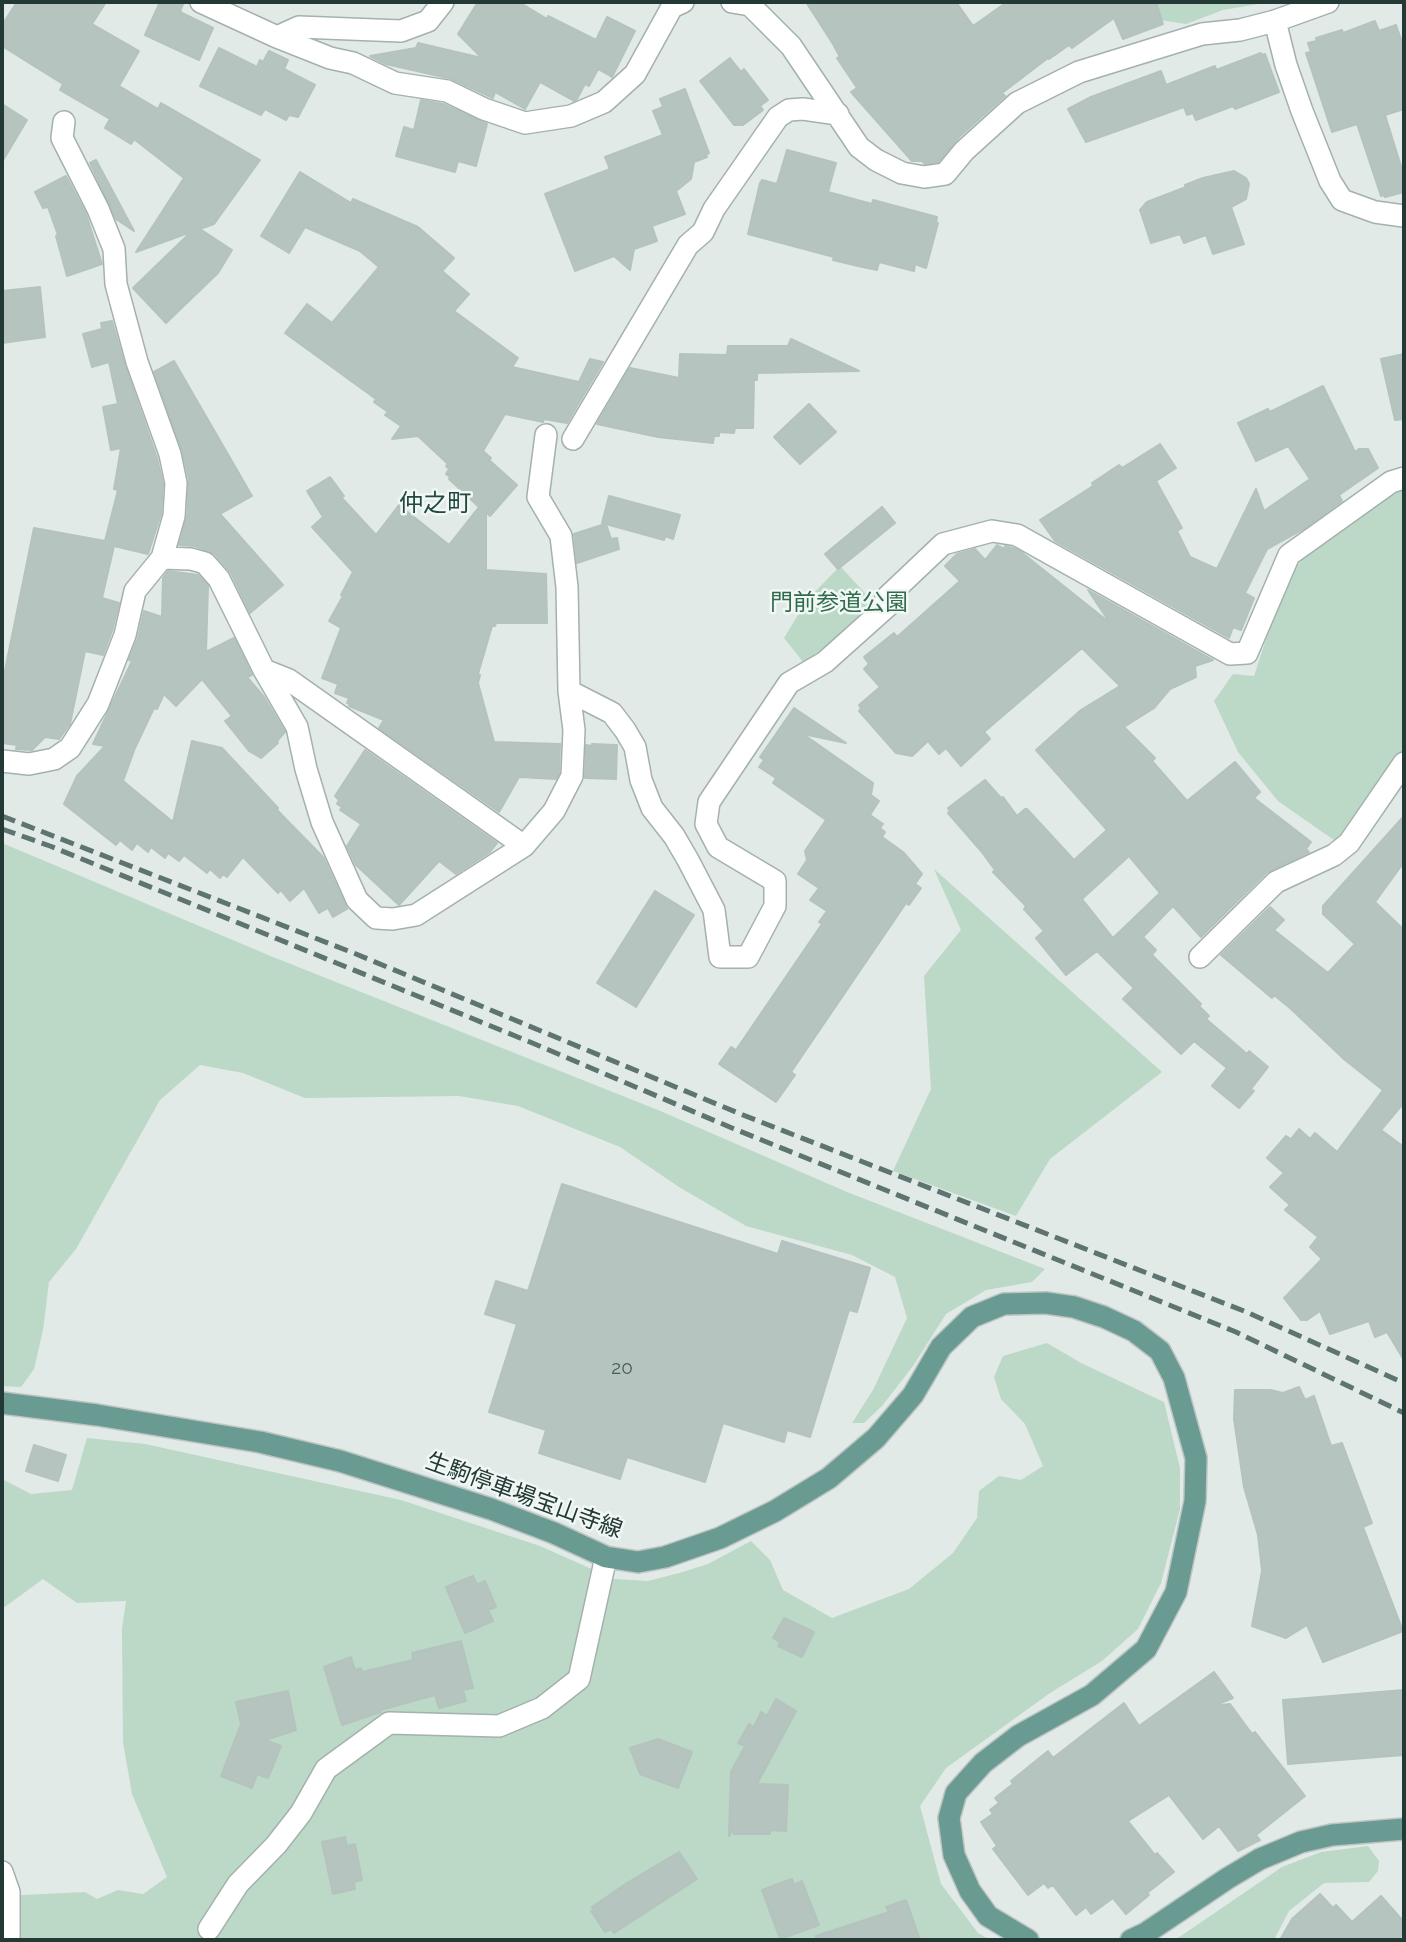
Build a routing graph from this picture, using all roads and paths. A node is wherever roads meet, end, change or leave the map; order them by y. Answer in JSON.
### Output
{"nodes":[{"id":1,"x":201,"y":2,"type":"edge"},
{"id":2,"x":443,"y":2,"type":"edge"},
{"id":3,"x":683,"y":2,"type":"edge"},
{"id":4,"x":1328,"y":2,"type":"edge"},
{"id":5,"x":745,"y":3,"type":"edge"},
{"id":6,"x":1275,"y":21,"type":"junction"},
{"id":7,"x":277,"y":37,"type":"junction"},
{"id":8,"x":838,"y":114,"type":"junction"},
{"id":9,"x":64,"y":122,"type":"dead end"},
{"id":10,"x":1404,"y":216,"type":"edge"},
{"id":11,"x":546,"y":435,"type":"dead end"},
{"id":12,"x":573,"y":439,"type":"dead end"},
{"id":13,"x":1404,"y":478,"type":"edge"},
{"id":14,"x":162,"y":558,"type":"junction"},
{"id":15,"x":264,"y":670,"type":"junction"},
{"id":16,"x":569,"y":691,"type":"junction"},
{"id":17,"x":2,"y":761,"type":"edge"},
{"id":18,"x":1404,"y":764,"type":"edge"},
{"id":19,"x":524,"y":846,"type":"junction"},
{"id":20,"x":1200,"y":957,"type":"dead end"},
{"id":21,"x":2,"y":1403,"type":"edge"},
{"id":22,"x":606,"y":1557,"type":"junction"},
{"id":23,"x":1404,"y":1829,"type":"edge"},
{"id":24,"x":2,"y":1872,"type":"edge"},
{"id":25,"x":209,"y":1929,"type":"dead end"},
{"id":26,"x":9,"y":1940,"type":"edge"},
{"id":27,"x":1028,"y":1940,"type":"edge"},
{"id":28,"x":1131,"y":1940,"type":"edge"}],
"edges":[{"from":1,"to":7,"type":"street"},
{"from":2,"to":7,"type":"street"},
{"from":3,"to":7,"type":"street"},
{"from":4,"to":6,"type":"street"},
{"from":5,"to":8,"type":"street"},
{"from":6,"to":8,"type":"street"},
{"from":6,"to":10,"type":"street"},
{"from":8,"to":12,"type":"street"},
{"from":9,"to":14,"type":"street"},
{"from":11,"to":16,"type":"street"},
{"from":13,"to":16,"type":"street"},
{"from":14,"to":15,"type":"street"},
{"from":14,"to":17,"type":"street"},
{"from":15,"to":19,"type":"street"},
{"from":15,"to":19,"type":"street"},
{"from":16,"to":19,"type":"street"},
{"from":18,"to":20,"type":"street"},
{"from":21,"to":22,"type":"main road","name":"生駒停車場宝山寺線"},
{"from":22,"to":25,"type":"street"},
{"from":22,"to":27,"type":"main road","name":"生駒停車場宝山寺線"},
{"from":23,"to":28,"type":"main road"},
{"from":24,"to":26,"type":"street"}]}
